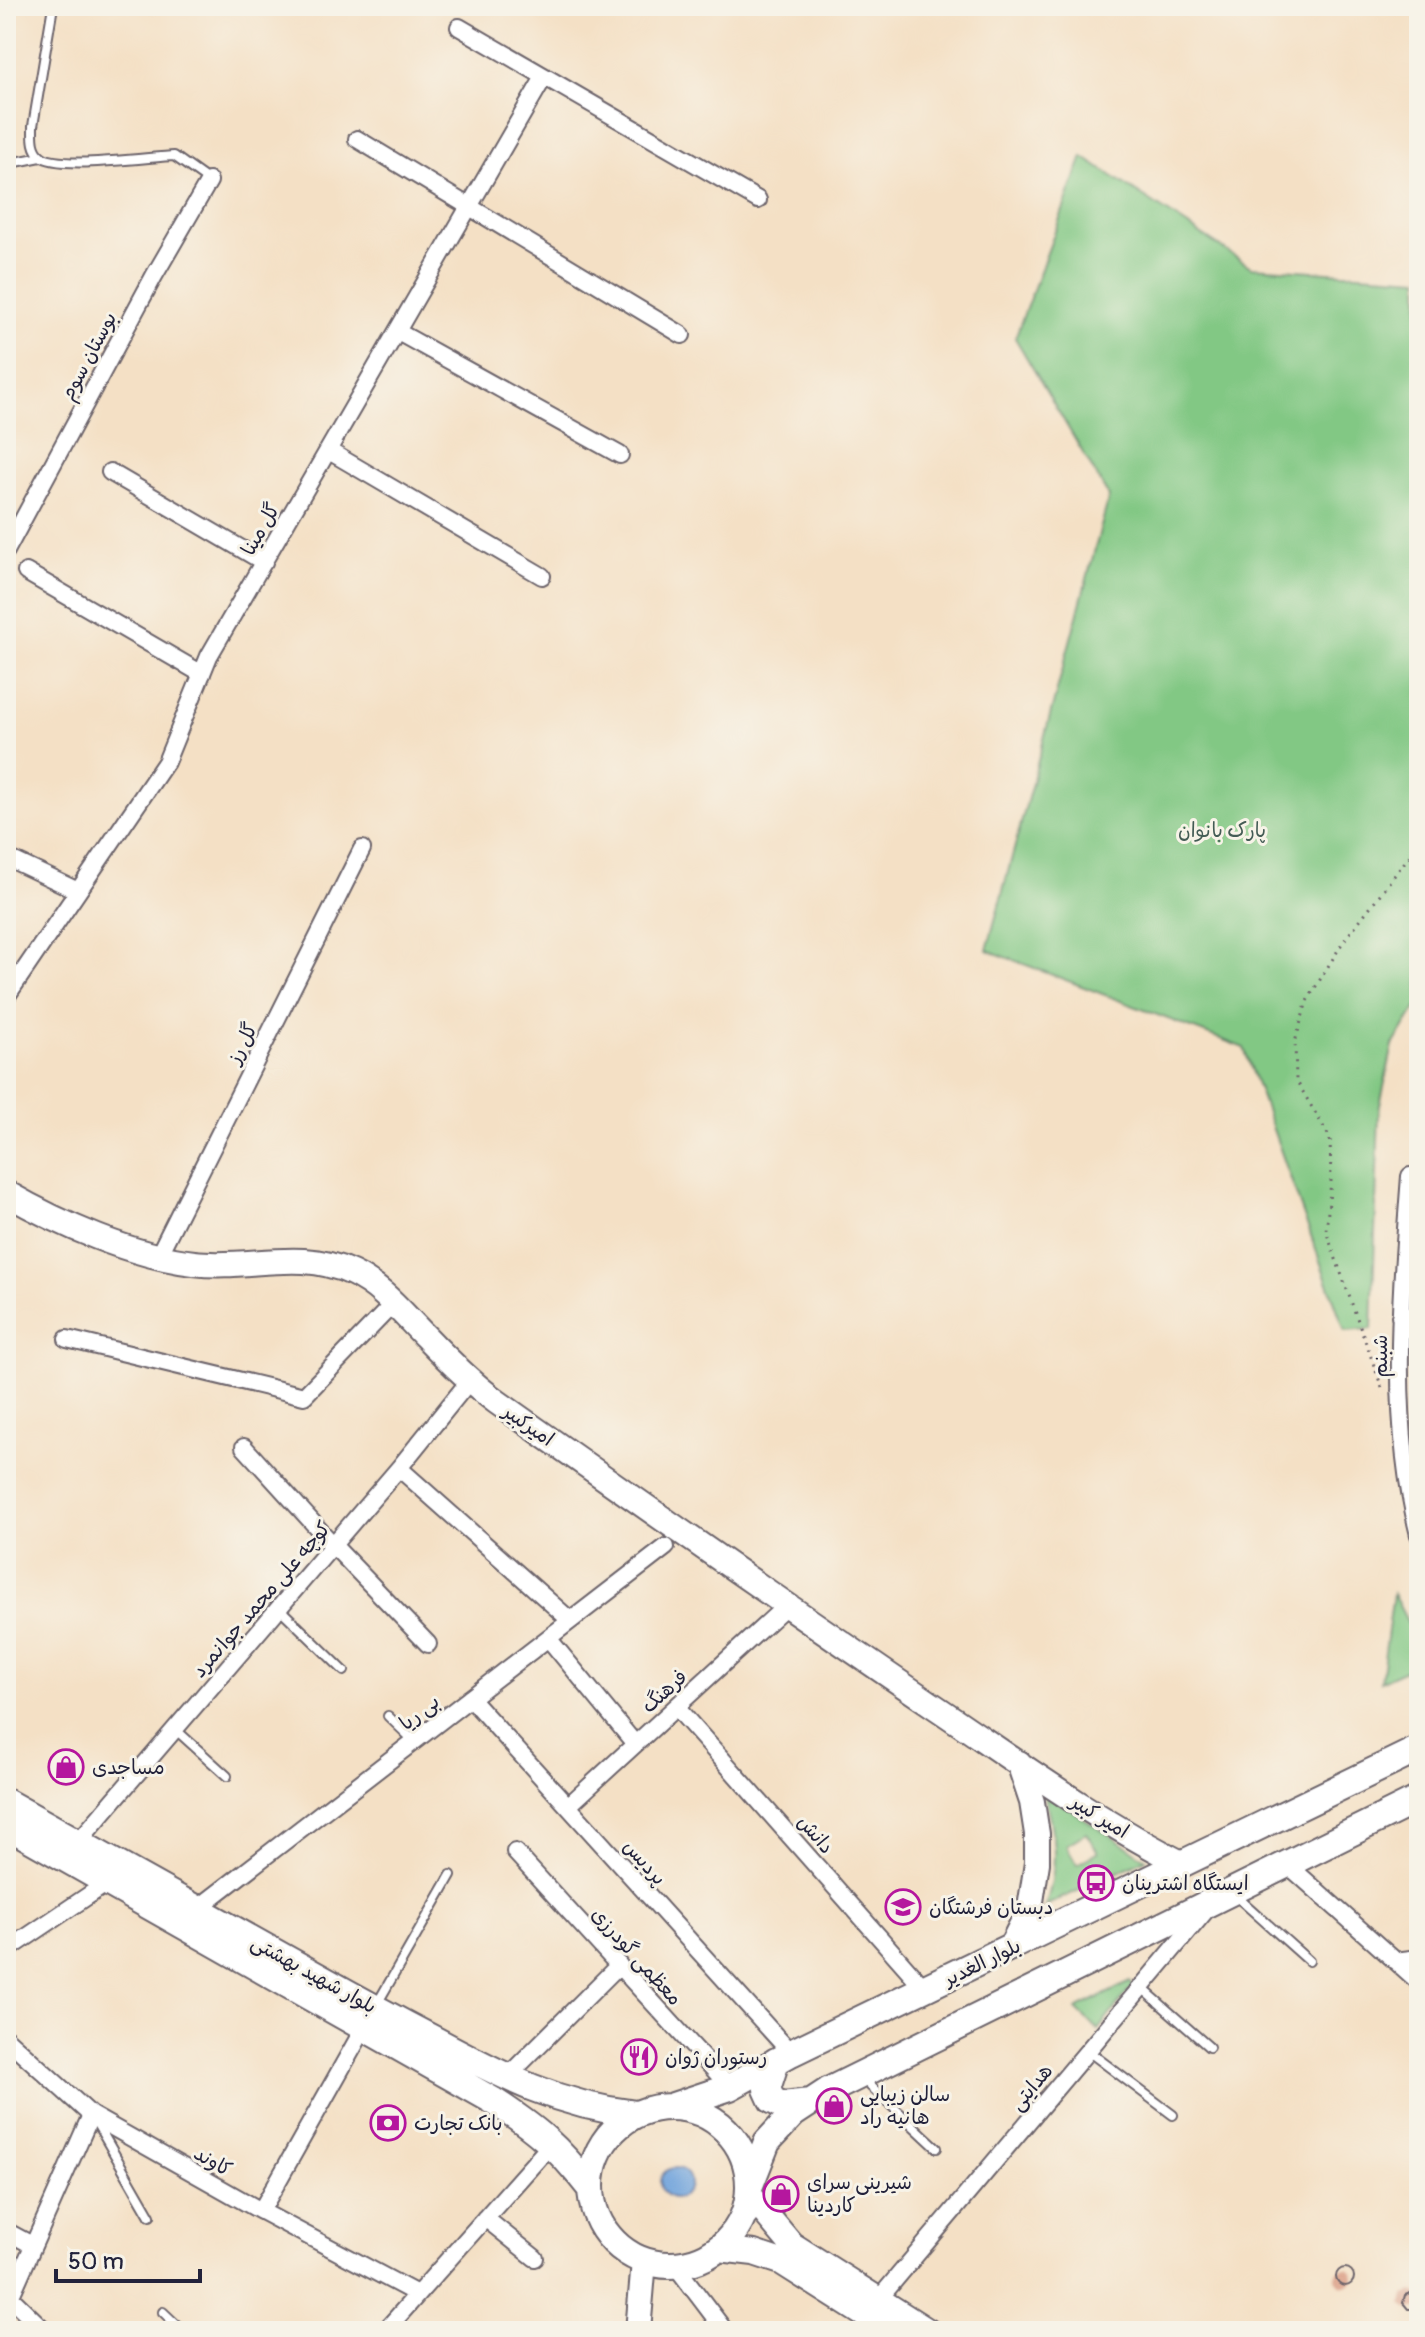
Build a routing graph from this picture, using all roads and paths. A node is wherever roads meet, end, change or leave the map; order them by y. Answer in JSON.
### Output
{"nodes":[{"id":1,"x":53,"y":6,"type":"edge"},
{"id":2,"x":459,"y":27,"type":"dead end"},
{"id":3,"x":544,"y":77,"type":"junction"},
{"id":4,"x":357,"y":139,"type":"dead end"},
{"id":5,"x":41,"y":157,"type":"junction"},
{"id":6,"x":6,"y":164,"type":"edge"},
{"id":7,"x":209,"y":181,"type":"joint"},
{"id":8,"x":758,"y":200,"type":"dead end"},
{"id":9,"x":471,"y":206,"type":"junction"},
{"id":10,"x":398,"y":332,"type":"junction"},
{"id":11,"x":682,"y":335,"type":"dead end"},
{"id":12,"x":329,"y":451,"type":"junction"},
{"id":13,"x":620,"y":455,"type":"dead end"},
{"id":14,"x":110,"y":472,"type":"dead end"},
{"id":15,"x":6,"y":551,"type":"edge"},
{"id":16,"x":264,"y":562,"type":"junction"},
{"id":17,"x":26,"y":572,"type":"dead end"},
{"id":18,"x":542,"y":576,"type":"dead end"},
{"id":19,"x":202,"y":674,"type":"junction"},
{"id":20,"x":362,"y":849,"type":"dead end"},
{"id":21,"x":1411,"y":854,"type":"dead end"},
{"id":22,"x":6,"y":857,"type":"edge"},
{"id":23,"x":78,"y":891,"type":"junction"},
{"id":24,"x":6,"y":997,"type":"edge"},
{"id":25,"x":1414,"y":1176,"type":"edge"},
{"id":26,"x":6,"y":1193,"type":"edge"},
{"id":27,"x":158,"y":1256,"type":"junction"},
{"id":28,"x":394,"y":1303,"type":"junction"},
{"id":29,"x":1400,"y":1316,"type":"junction"},
{"id":30,"x":1419,"y":1318,"type":"edge"},
{"id":31,"x":67,"y":1339,"type":"dead end"},
{"id":32,"x":470,"y":1380,"type":"junction"},
{"id":33,"x":1382,"y":1389,"type":"dead end"},
{"id":34,"x":244,"y":1447,"type":"dead end"},
{"id":35,"x":399,"y":1468,"type":"junction"},
{"id":36,"x":1419,"y":1535,"type":"edge"},
{"id":37,"x":333,"y":1545,"type":"junction"},
{"id":38,"x":666,"y":1547,"type":"dead end"},
{"id":39,"x":787,"y":1605,"type":"junction"},
{"id":40,"x":279,"y":1608,"type":"junction"},
{"id":41,"x":570,"y":1620,"type":"junction"},
{"id":42,"x":548,"y":1638,"type":"junction"},
{"id":43,"x":428,"y":1644,"type":"dead end"},
{"id":44,"x":344,"y":1671,"type":"dead end"},
{"id":45,"x":470,"y":1698,"type":"junction"},
{"id":46,"x":676,"y":1707,"type":"junction"},
{"id":47,"x":388,"y":1716,"type":"dead end"},
{"id":48,"x":175,"y":1729,"type":"junction"},
{"id":49,"x":414,"y":1741,"type":"junction"},
{"id":50,"x":635,"y":1744,"type":"junction"},
{"id":51,"x":1419,"y":1749,"type":"edge"},
{"id":52,"x":1019,"y":1763,"type":"junction"},
{"id":53,"x":227,"y":1776,"type":"dead end"},
{"id":54,"x":1419,"y":1799,"type":"edge"},
{"id":55,"x":6,"y":1802,"type":"edge"},
{"id":56,"x":568,"y":1806,"type":"junction"},
{"id":57,"x":6,"y":1825,"type":"edge"},
{"id":58,"x":78,"y":1842,"type":"junction"},
{"id":59,"x":515,"y":1852,"type":"dead end"},
{"id":60,"x":1183,"y":1864,"type":"junction"},
{"id":61,"x":1287,"y":1864,"type":"junction"},
{"id":62,"x":451,"y":1875,"type":"dead end"},
{"id":63,"x":107,"y":1883,"type":"junction"},
{"id":64,"x":1223,"y":1896,"type":"junction"},
{"id":65,"x":197,"y":1909,"type":"junction"},
{"id":66,"x":1010,"y":1948,"type":"junction"},
{"id":67,"x":6,"y":1951,"type":"edge"},
{"id":68,"x":1419,"y":1958,"type":"edge"},
{"id":69,"x":1309,"y":1961,"type":"dead end"},
{"id":70,"x":1395,"y":1961,"type":"junction"},
{"id":71,"x":613,"y":1971,"type":"junction"},
{"id":72,"x":1419,"y":1982,"type":"edge"},
{"id":73,"x":1141,"y":1987,"type":"junction"},
{"id":74,"x":925,"y":1989,"type":"junction"},
{"id":75,"x":369,"y":2018,"type":"junction"},
{"id":76,"x":6,"y":2038,"type":"edge"},
{"id":77,"x":1209,"y":2047,"type":"dead end"},
{"id":78,"x":1088,"y":2051,"type":"junction"},
{"id":79,"x":783,"y":2057,"type":"junction"},
{"id":80,"x":859,"y":2076,"type":"junction"},
{"id":81,"x":506,"y":2078,"type":"junction"},
{"id":82,"x":730,"y":2087,"type":"junction"},
{"id":83,"x":811,"y":2102,"type":"junction"},
{"id":84,"x":673,"y":2106,"type":"junction"},
{"id":85,"x":635,"y":2114,"type":"junction"},
{"id":86,"x":91,"y":2115,"type":"junction"},
{"id":87,"x":1173,"y":2115,"type":"dead end"},
{"id":88,"x":552,"y":2143,"type":"junction"},
{"id":89,"x":937,"y":2148,"type":"dead end"},
{"id":90,"x":590,"y":2188,"type":"junction"},
{"id":91,"x":750,"y":2189,"type":"junction"},
{"id":92,"x":261,"y":2211,"type":"junction"},
{"id":93,"x":150,"y":2216,"type":"dead end"},
{"id":94,"x":485,"y":2218,"type":"junction"},
{"id":95,"x":6,"y":2231,"type":"edge"},
{"id":96,"x":32,"y":2245,"type":"junction"},
{"id":97,"x":719,"y":2249,"type":"junction"},
{"id":98,"x":535,"y":2258,"type":"dead end"},
{"id":99,"x":644,"y":2261,"type":"junction"},
{"id":100,"x":675,"y":2265,"type":"junction"},
{"id":101,"x":417,"y":2294,"type":"junction"},
{"id":102,"x":878,"y":2300,"type":"junction"},
{"id":103,"x":8,"y":2302,"type":"edge"},
{"id":104,"x":163,"y":2312,"type":"dead end"},
{"id":105,"x":637,"y":2330,"type":"edge"},
{"id":106,"x":45,"y":2331,"type":"edge"},
{"id":107,"x":183,"y":2331,"type":"edge"},
{"id":108,"x":385,"y":2331,"type":"edge"},
{"id":109,"x":725,"y":2331,"type":"edge"},
{"id":110,"x":890,"y":2331,"type":"edge"},
{"id":111,"x":928,"y":2331,"type":"edge"}],
"edges":[{"from":1,"to":5,"type":"lane"},
{"from":2,"to":3,"type":"street"},
{"from":3,"to":8,"type":"street"},
{"from":3,"to":9,"type":"street","name":"گل مینا"},
{"from":4,"to":9,"type":"street"},
{"from":5,"to":6,"type":"lane"},
{"from":5,"to":7,"type":"lane"},
{"from":7,"to":15,"type":"street","name":"بوستان سوم"},
{"from":9,"to":10,"type":"street","name":"گل مینا"},
{"from":9,"to":11,"type":"street"},
{"from":10,"to":12,"type":"street","name":"گل مینا"},
{"from":10,"to":13,"type":"street"},
{"from":12,"to":16,"type":"street","name":"گل مینا"},
{"from":12,"to":18,"type":"street"},
{"from":14,"to":16,"type":"street"},
{"from":16,"to":19,"type":"street","name":"گل مینا"},
{"from":17,"to":19,"type":"street"},
{"from":19,"to":23,"type":"street","name":"گل مینا"},
{"from":20,"to":27,"type":"street","name":"گل رز"},
{"from":21,"to":33,"type":"path"},
{"from":22,"to":23,"type":"street"},
{"from":23,"to":24,"type":"street","name":"گل مینا"},
{"from":25,"to":29,"type":"street","name":"شبنم"},
{"from":26,"to":27,"type":"street","name":"امیرکبیر"},
{"from":27,"to":28,"type":"street","name":"امیرکبیر"},
{"from":28,"to":31,"type":"street"},
{"from":28,"to":32,"type":"street","name":"امیرکبیر"},
{"from":29,"to":30,"type":"street"},
{"from":29,"to":36,"type":"street","name":"شبنم"},
{"from":32,"to":35,"type":"street","name":"کوچه علی محمد جوانمرد"},
{"from":32,"to":39,"type":"street","name":"امیرکبیر"},
{"from":34,"to":37,"type":"street"},
{"from":35,"to":37,"type":"street","name":"کوچه علی محمد جوانمرد"},
{"from":35,"to":41,"type":"street"},
{"from":37,"to":40,"type":"street","name":"کوچه علی محمد جوانمرد"},
{"from":37,"to":43,"type":"street"},
{"from":38,"to":41,"type":"street","name":"بی ریا"},
{"from":39,"to":46,"type":"street","name":"فرهنگ"},
{"from":39,"to":52,"type":"street","name":"امیرکبیر"},
{"from":40,"to":44,"type":"lane"},
{"from":40,"to":48,"type":"street","name":"کوچه علی محمد جوانمرد"},
{"from":41,"to":42,"type":"street","name":"بی ریا"},
{"from":42,"to":45,"type":"street","name":"بی ریا"},
{"from":42,"to":50,"type":"street"},
{"from":45,"to":49,"type":"street","name":"بی ریا"},
{"from":45,"to":56,"type":"street","name":"پردیس"},
{"from":46,"to":50,"type":"street","name":"فرهنگ"},
{"from":46,"to":74,"type":"street","name":"دانش"},
{"from":47,"to":49,"type":"lane"},
{"from":48,"to":53,"type":"lane"},
{"from":48,"to":58,"type":"street","name":"کوچه علی محمد جوانمرد"},
{"from":49,"to":65,"type":"street","name":"بی ریا"},
{"from":50,"to":56,"type":"street","name":"فرهنگ"},
{"from":51,"to":60,"type":"main road","name":"بلوار الغدیر"},
{"from":52,"to":60,"type":"street","name":"امیر کبیر"},
{"from":52,"to":66,"type":"street"},
{"from":54,"to":61,"type":"main road"},
{"from":55,"to":58,"type":"main road","name":"بلوار شهید بهشتی"},
{"from":56,"to":79,"type":"street","name":"پردیس"},
{"from":57,"to":63,"type":"main road","name":"بلوار شهید بهشتی"},
{"from":58,"to":65,"type":"main road","name":"بلوار شهید بهشتی"},
{"from":59,"to":71,"type":"street","name":"معظمی گودرزی"},
{"from":60,"to":66,"type":"main road","name":"بلوار الغدیر"},
{"from":61,"to":64,"type":"main road"},
{"from":61,"to":70,"type":"street"},
{"from":62,"to":75,"type":"lane"},
{"from":63,"to":67,"type":"street"},
{"from":63,"to":75,"type":"main road","name":"بلوار شهید بهشتی"},
{"from":64,"to":69,"type":"lane"},
{"from":64,"to":73,"type":"street","name":"هدایتی"},
{"from":64,"to":80,"type":"main road"},
{"from":65,"to":75,"type":"main road","name":"بلوار شهید بهشتی"},
{"from":66,"to":74,"type":"main road","name":"بلوار الغدیر"},
{"from":68,"to":70,"type":"street"},
{"from":70,"to":72,"type":"street"},
{"from":71,"to":81,"type":"street"},
{"from":71,"to":82,"type":"street","name":"معظمی گودرزی"},
{"from":73,"to":77,"type":"lane"},
{"from":73,"to":78,"type":"street","name":"هدایتی"},
{"from":74,"to":79,"type":"main road","name":"بلوار الغدیر"},
{"from":75,"to":81,"type":"main road","name":"بلوار شهید بهشتی"},
{"from":75,"to":88,"type":"main road","name":"بلوار شهید بهشتی"},
{"from":75,"to":92,"type":"street"},
{"from":76,"to":86,"type":"street","name":"کاوند"},
{"from":78,"to":87,"type":"lane"},
{"from":78,"to":102,"type":"street","name":"هدایتی"},
{"from":79,"to":82,"type":"main road","name":"بلوار الغدیر"},
{"from":79,"to":83,"type":"main road"},
{"from":80,"to":83,"type":"main road"},
{"from":80,"to":89,"type":"lane"},
{"from":81,"to":85,"type":"main road","name":"بلوار شهید بهشتی"},
{"from":82,"to":84,"type":"main road","name":"بلوار الغدیر"},
{"from":83,"to":91,"type":"main road"},
{"from":84,"to":85,"type":"main road"},
{"from":84,"to":91,"type":"main road"},
{"from":85,"to":90,"type":"main road"},
{"from":86,"to":92,"type":"street","name":"کاوند"},
{"from":86,"to":93,"type":"lane"},
{"from":86,"to":96,"type":"street"},
{"from":88,"to":90,"type":"main road","name":"بلوار شهید بهشتی"},
{"from":88,"to":94,"type":"street"},
{"from":90,"to":99,"type":"main road"},
{"from":91,"to":97,"type":"main road"},
{"from":91,"to":102,"type":"street"},
{"from":92,"to":101,"type":"street","name":"کاوند"},
{"from":94,"to":98,"type":"street"},
{"from":94,"to":101,"type":"street"},
{"from":95,"to":96,"type":"street"},
{"from":96,"to":103,"type":"street"},
{"from":97,"to":100,"type":"main road"},
{"from":97,"to":110,"type":"street"},
{"from":99,"to":100,"type":"main road"},
{"from":99,"to":105,"type":"street"},
{"from":100,"to":109,"type":"street"},
{"from":101,"to":108,"type":"street"},
{"from":102,"to":111,"type":"street"},
{"from":103,"to":106,"type":"street"},
{"from":104,"to":107,"type":"lane"}]}
